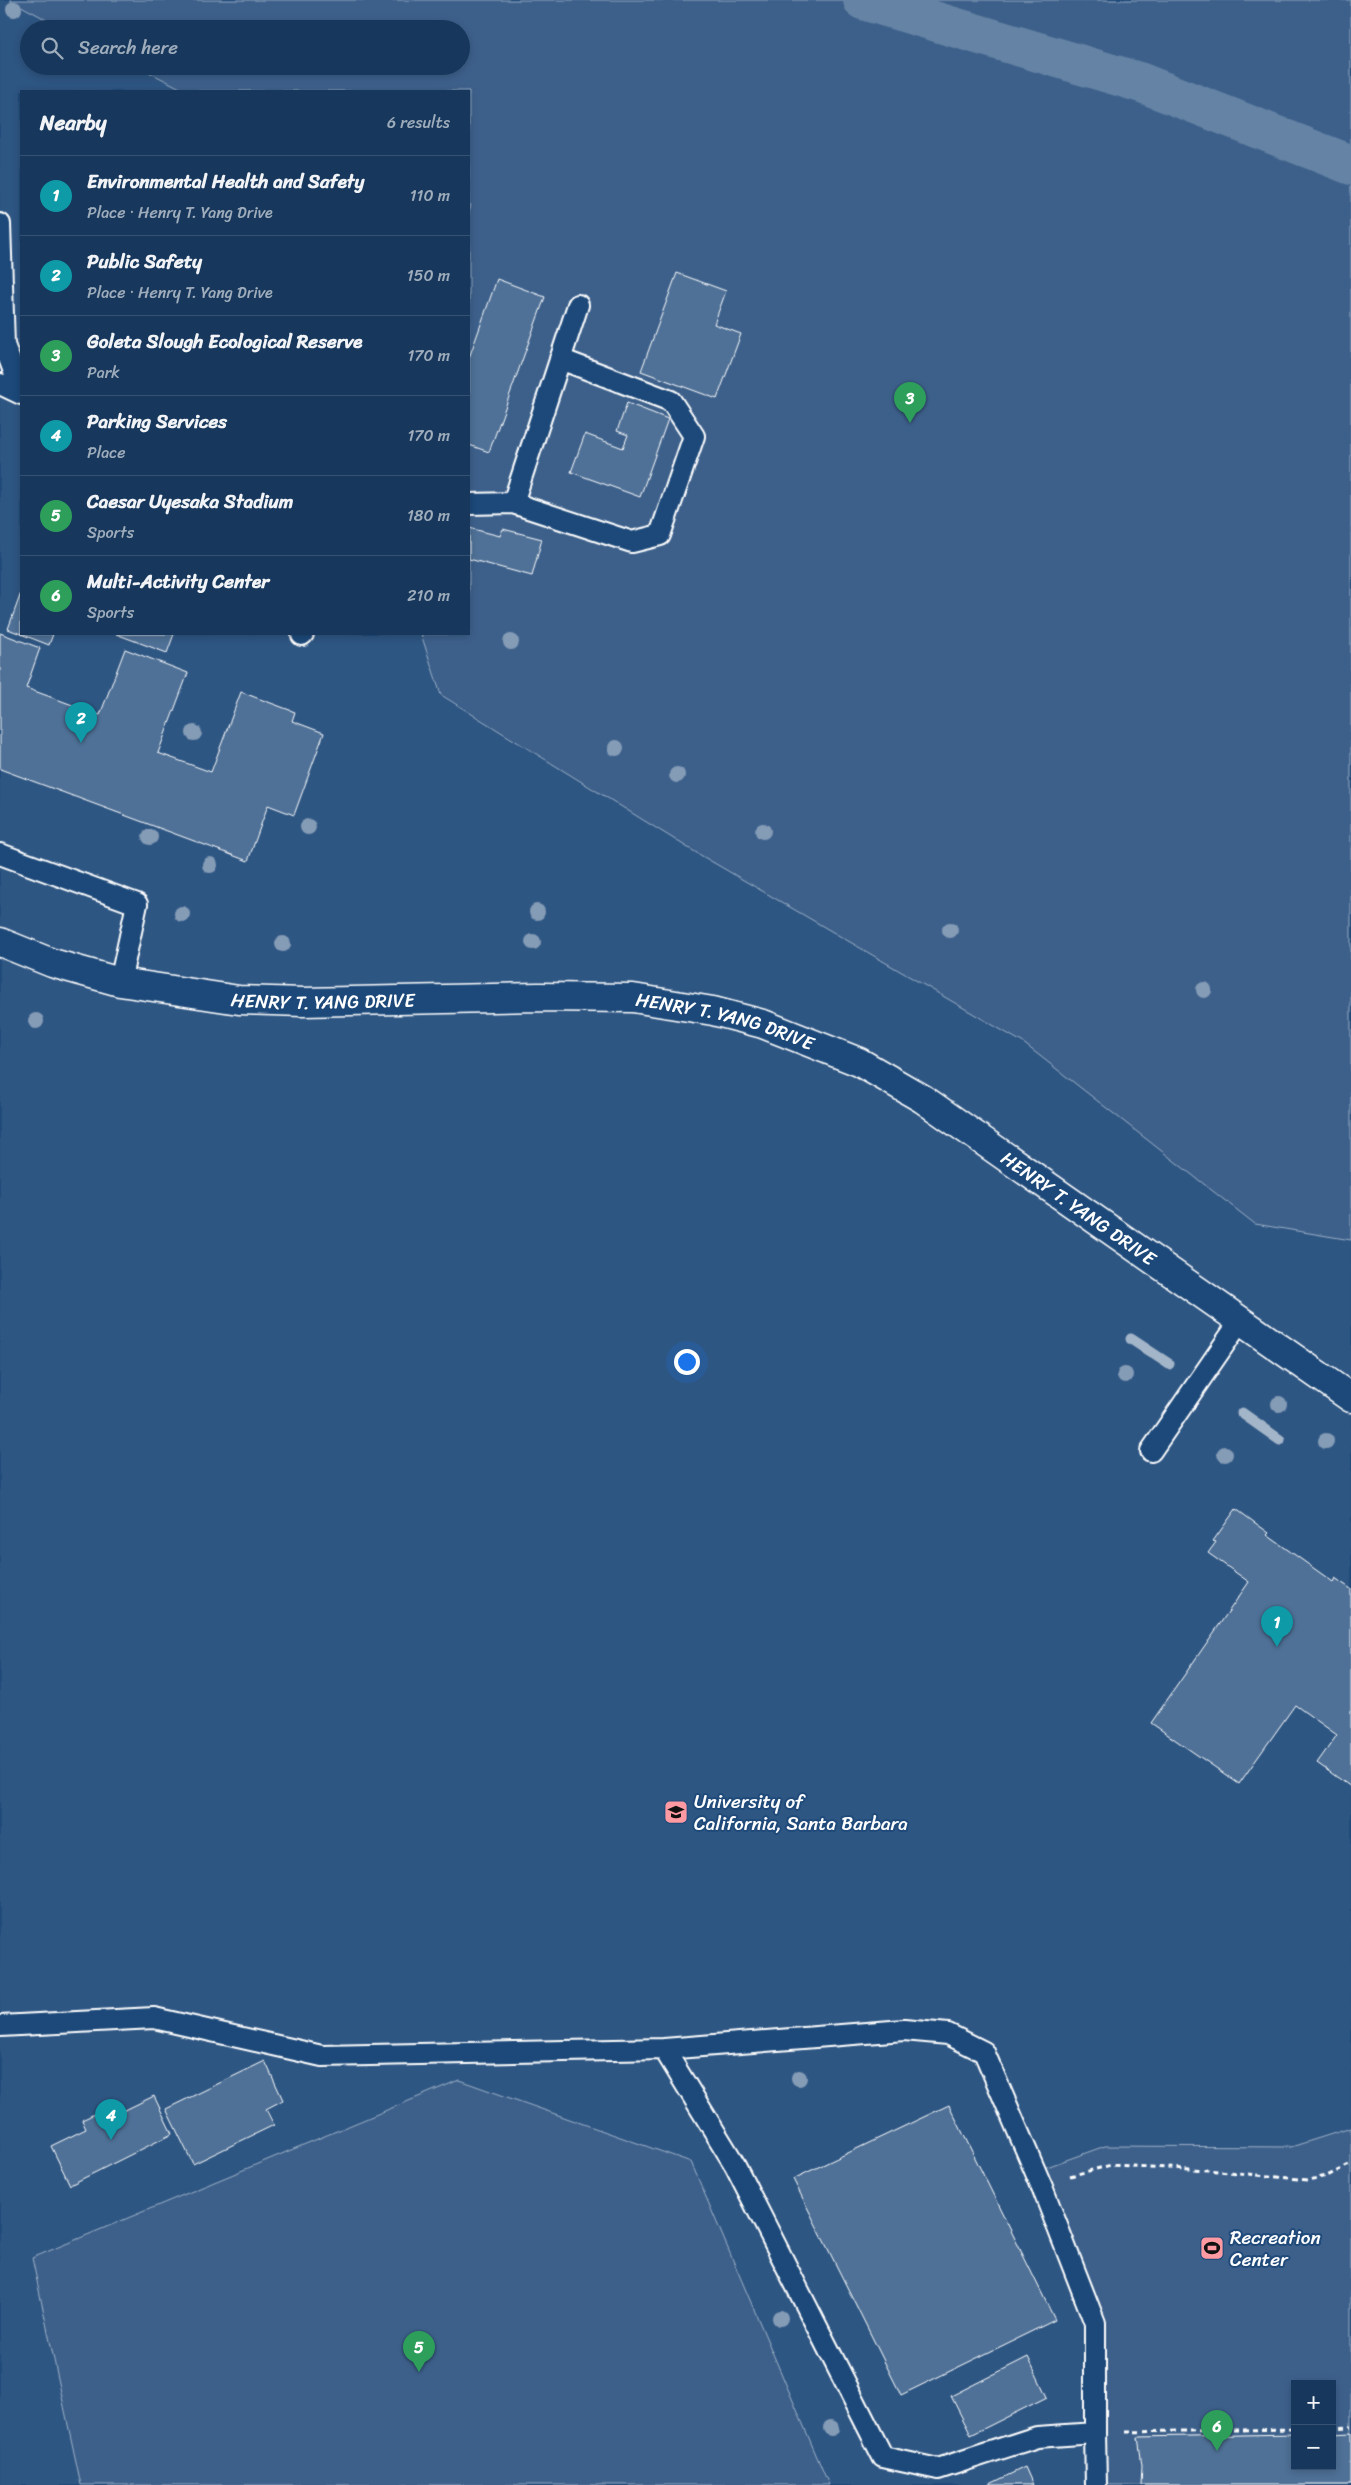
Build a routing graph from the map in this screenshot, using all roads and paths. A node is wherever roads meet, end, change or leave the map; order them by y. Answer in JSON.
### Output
{"nodes":[{"id":1,"x":0,"y":224,"type":"edge"},
{"id":2,"x":578,"y":305,"type":"dead end"},
{"id":3,"x":560,"y":359,"type":"junction"},
{"id":4,"x":0,"y":384,"type":"edge"},
{"id":5,"x":20,"y":387,"type":"edge"},
{"id":6,"x":20,"y":394,"type":"edge"},
{"id":7,"x":513,"y":503,"type":"junction"},
{"id":8,"x":470,"y":504,"type":"edge"},
{"id":9,"x":0,"y":854,"type":"edge"},
{"id":10,"x":0,"y":942,"type":"edge"},
{"id":11,"x":120,"y":982,"type":"junction"},
{"id":12,"x":1241,"y":1320,"type":"junction"},
{"id":13,"x":1351,"y":1398,"type":"edge"},
{"id":14,"x":1151,"y":1451,"type":"dead end"},
{"id":15,"x":0,"y":2026,"type":"edge"},
{"id":16,"x":664,"y":2049,"type":"junction"},
{"id":17,"x":1351,"y":2164,"type":"edge"},
{"id":18,"x":1042,"y":2187,"type":"junction"},
{"id":19,"x":1336,"y":2428,"type":"edge"},
{"id":20,"x":1351,"y":2428,"type":"edge"},
{"id":21,"x":1291,"y":2429,"type":"edge"},
{"id":22,"x":1095,"y":2433,"type":"junction"},
{"id":23,"x":1096,"y":2485,"type":"edge"}],
"edges":[{"from":1,"to":5,"type":"lane"},
{"from":2,"to":3,"type":"lane"},
{"from":3,"to":7,"type":"lane"},
{"from":3,"to":7,"type":"lane"},
{"from":4,"to":6,"type":"lane"},
{"from":7,"to":8,"type":"lane"},
{"from":9,"to":11,"type":"lane"},
{"from":10,"to":11,"type":"street","name":"HENRY T. YANG DRIVE"},
{"from":11,"to":12,"type":"street","name":"HENRY T. YANG DRIVE"},
{"from":12,"to":13,"type":"street","name":"HENRY T. YANG DRIVE"},
{"from":12,"to":14,"type":"lane"},
{"from":15,"to":16,"type":"lane"},
{"from":16,"to":18,"type":"lane"},
{"from":16,"to":22,"type":"lane"},
{"from":17,"to":18,"type":"path"},
{"from":18,"to":22,"type":"lane"},
{"from":19,"to":20,"type":"path"},
{"from":21,"to":22,"type":"path"},
{"from":22,"to":23,"type":"lane"}]}
